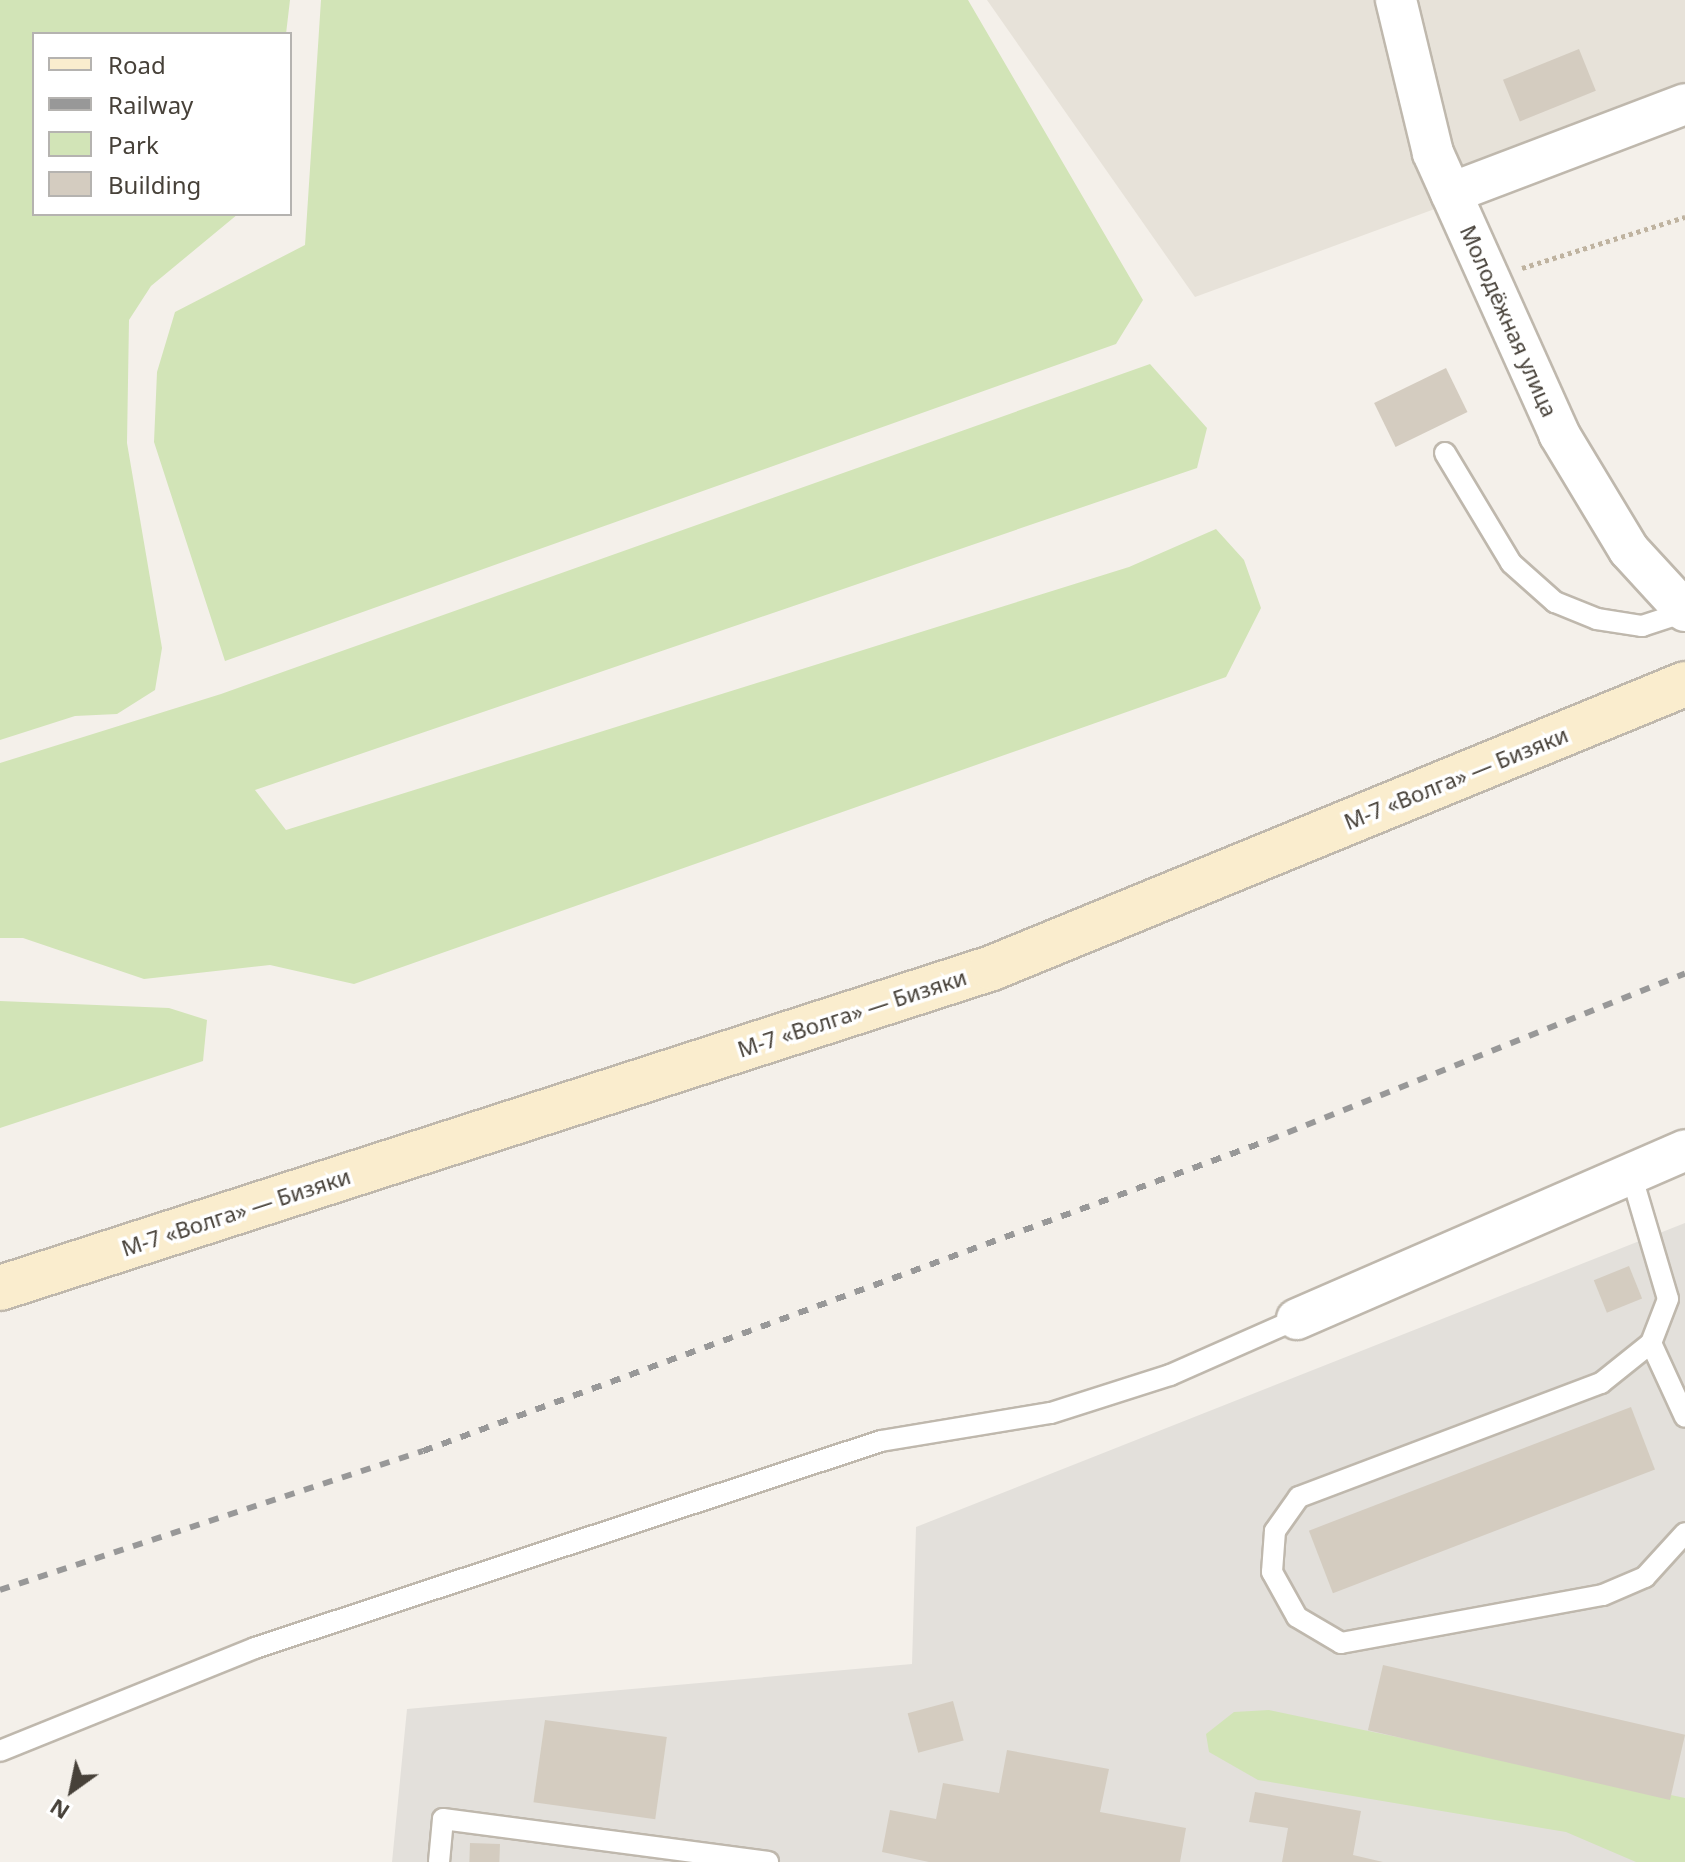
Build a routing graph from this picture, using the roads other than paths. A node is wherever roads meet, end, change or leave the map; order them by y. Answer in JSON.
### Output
{"nodes":[{"id":1,"x":1396,"y":0,"type":"edge"},
{"id":2,"x":1685,"y":104,"type":"edge"},
{"id":3,"x":1451,"y":193,"type":"junction"},
{"id":4,"x":1445,"y":453,"type":"dead end"},
{"id":5,"x":1685,"y":612,"type":"edge"},
{"id":6,"x":1685,"y":684,"type":"edge"},
{"id":7,"x":1685,"y":1150,"type":"edge"},
{"id":8,"x":1631,"y":1174,"type":"junction"},
{"id":9,"x":0,"y":1288,"type":"edge"},
{"id":10,"x":1297,"y":1319,"type":"joint"},
{"id":11,"x":1651,"y":1343,"type":"junction"},
{"id":12,"x":1685,"y":1417,"type":"edge"},
{"id":13,"x":1685,"y":1533,"type":"edge"},
{"id":14,"x":0,"y":1751,"type":"edge"},
{"id":15,"x":439,"y":1862,"type":"edge"},
{"id":16,"x":768,"y":1862,"type":"edge"}],
"edges":[{"from":1,"to":3,"type":"street","name":"Молодёжная улица"},
{"from":2,"to":3,"type":"street"},
{"from":3,"to":5,"type":"street","name":"Молодёжная улица"},
{"from":4,"to":5,"type":"lane"},
{"from":6,"to":9,"type":"main road","name":"М-7 «Волга» — Бизяки"},
{"from":7,"to":8,"type":"street"},
{"from":8,"to":10,"type":"street"},
{"from":8,"to":11,"type":"lane"},
{"from":10,"to":14,"type":"lane"},
{"from":11,"to":12,"type":"lane"},
{"from":11,"to":13,"type":"lane"},
{"from":15,"to":16,"type":"lane"}]}
